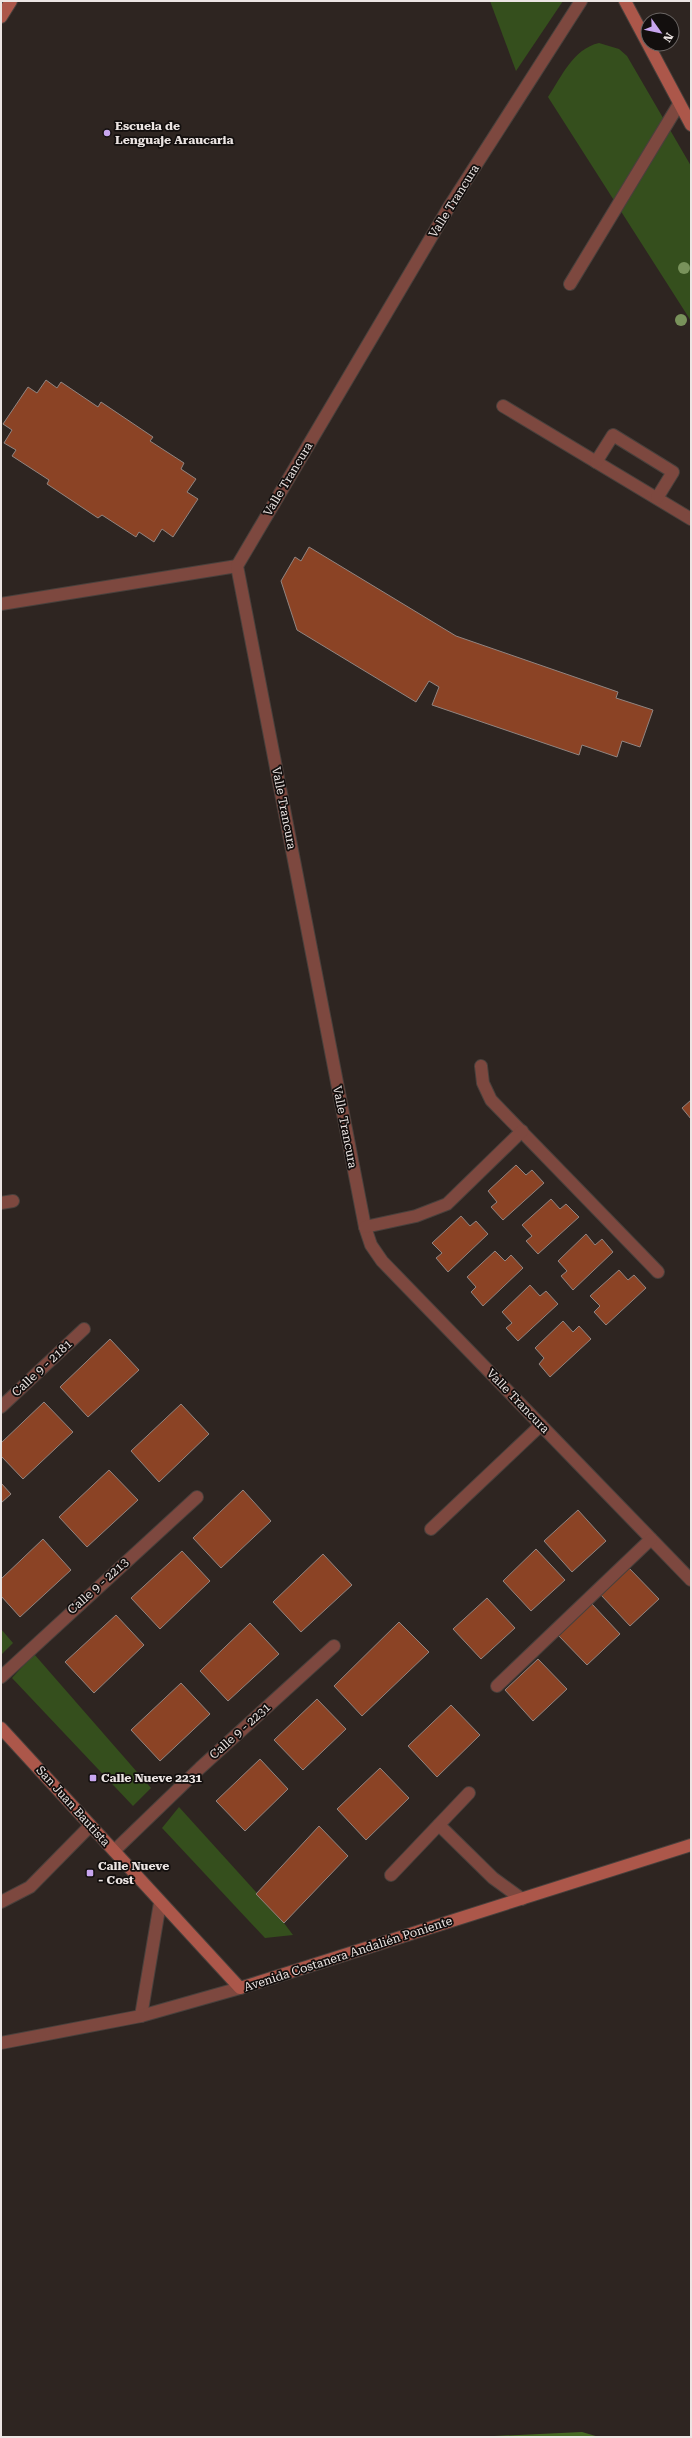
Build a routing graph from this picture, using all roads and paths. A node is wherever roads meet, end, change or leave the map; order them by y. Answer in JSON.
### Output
{"nodes":[{"id":1,"x":11,"y":1,"type":"edge"},
{"id":2,"x":581,"y":1,"type":"edge"},
{"id":3,"x":625,"y":1,"type":"edge"},
{"id":4,"x":1,"y":17,"type":"edge"},
{"id":5,"x":679,"y":104,"type":"junction"},
{"id":6,"x":691,"y":125,"type":"edge"},
{"id":7,"x":570,"y":284,"type":"dead end"},
{"id":8,"x":503,"y":406,"type":"dead end"},
{"id":9,"x":596,"y":462,"type":"junction"},
{"id":10,"x":657,"y":498,"type":"junction"},
{"id":11,"x":691,"y":519,"type":"edge"},
{"id":12,"x":237,"y":566,"type":"junction"},
{"id":13,"x":1,"y":604,"type":"edge"},
{"id":14,"x":481,"y":1066,"type":"dead end"},
{"id":15,"x":522,"y":1131,"type":"junction"},
{"id":16,"x":13,"y":1201,"type":"dead end"},
{"id":17,"x":1,"y":1203,"type":"edge"},
{"id":18,"x":365,"y":1226,"type":"junction"},
{"id":19,"x":658,"y":1272,"type":"dead end"},
{"id":20,"x":84,"y":1329,"type":"dead end"},
{"id":21,"x":1,"y":1407,"type":"edge"},
{"id":22,"x":541,"y":1425,"type":"junction"},
{"id":23,"x":196,"y":1497,"type":"dead end"},
{"id":24,"x":431,"y":1529,"type":"dead end"},
{"id":25,"x":651,"y":1539,"type":"junction"},
{"id":26,"x":691,"y":1580,"type":"edge"},
{"id":27,"x":334,"y":1646,"type":"dead end"},
{"id":28,"x":1,"y":1677,"type":"edge"},
{"id":29,"x":497,"y":1686,"type":"dead end"},
{"id":30,"x":1,"y":1728,"type":"edge"},
{"id":31,"x":469,"y":1794,"type":"dead end"},
{"id":32,"x":439,"y":1825,"type":"junction"},
{"id":33,"x":90,"y":1826,"type":"junction"},
{"id":34,"x":691,"y":1845,"type":"edge"},
{"id":35,"x":114,"y":1851,"type":"junction"},
{"id":36,"x":391,"y":1875,"type":"dead end"},
{"id":37,"x":522,"y":1899,"type":"junction"},
{"id":38,"x":1,"y":1902,"type":"edge"},
{"id":39,"x":160,"y":1903,"type":"junction"},
{"id":40,"x":240,"y":1988,"type":"junction"},
{"id":41,"x":141,"y":2016,"type":"junction"},
{"id":42,"x":1,"y":2043,"type":"edge"}],
"edges":[{"from":1,"to":4,"type":"street"},
{"from":2,"to":12,"type":"street","name":"Valle Trancura"},
{"from":3,"to":5,"type":"street"},
{"from":5,"to":6,"type":"street"},
{"from":5,"to":7,"type":"street"},
{"from":8,"to":9,"type":"street"},
{"from":9,"to":10,"type":"street"},
{"from":9,"to":10,"type":"street"},
{"from":10,"to":11,"type":"street"},
{"from":12,"to":13,"type":"street"},
{"from":12,"to":18,"type":"street","name":"Valle Trancura"},
{"from":14,"to":15,"type":"street"},
{"from":15,"to":18,"type":"street"},
{"from":15,"to":19,"type":"street"},
{"from":16,"to":17,"type":"street"},
{"from":18,"to":22,"type":"street","name":"Valle Trancura"},
{"from":20,"to":21,"type":"street","name":"Calle 9 - 2181"},
{"from":22,"to":24,"type":"street"},
{"from":22,"to":25,"type":"street","name":"Valle Trancura"},
{"from":23,"to":28,"type":"street","name":"Calle 9 - 2213"},
{"from":25,"to":26,"type":"street","name":"Valle Trancura"},
{"from":25,"to":29,"type":"street"},
{"from":27,"to":35,"type":"street","name":"Calle 9 - 2231"},
{"from":30,"to":33,"type":"street","name":"San Juan Bautista"},
{"from":31,"to":32,"type":"street"},
{"from":32,"to":36,"type":"street"},
{"from":32,"to":37,"type":"street"},
{"from":33,"to":35,"type":"street","name":"San Juan Bautista"},
{"from":33,"to":38,"type":"street"},
{"from":34,"to":37,"type":"street","name":"Avenida Costanera Andalién Poniente"},
{"from":35,"to":39,"type":"street","name":"San Juan Bautista"},
{"from":37,"to":40,"type":"street","name":"Avenida Costanera Andalién Poniente"},
{"from":39,"to":40,"type":"street","name":"San Juan Bautista"},
{"from":39,"to":41,"type":"street"},
{"from":40,"to":41,"type":"street","name":"Avenida Costanera Andalién Poniente"},
{"from":41,"to":42,"type":"street","name":"Avenida Costanera Andalién Poniente"}]}
